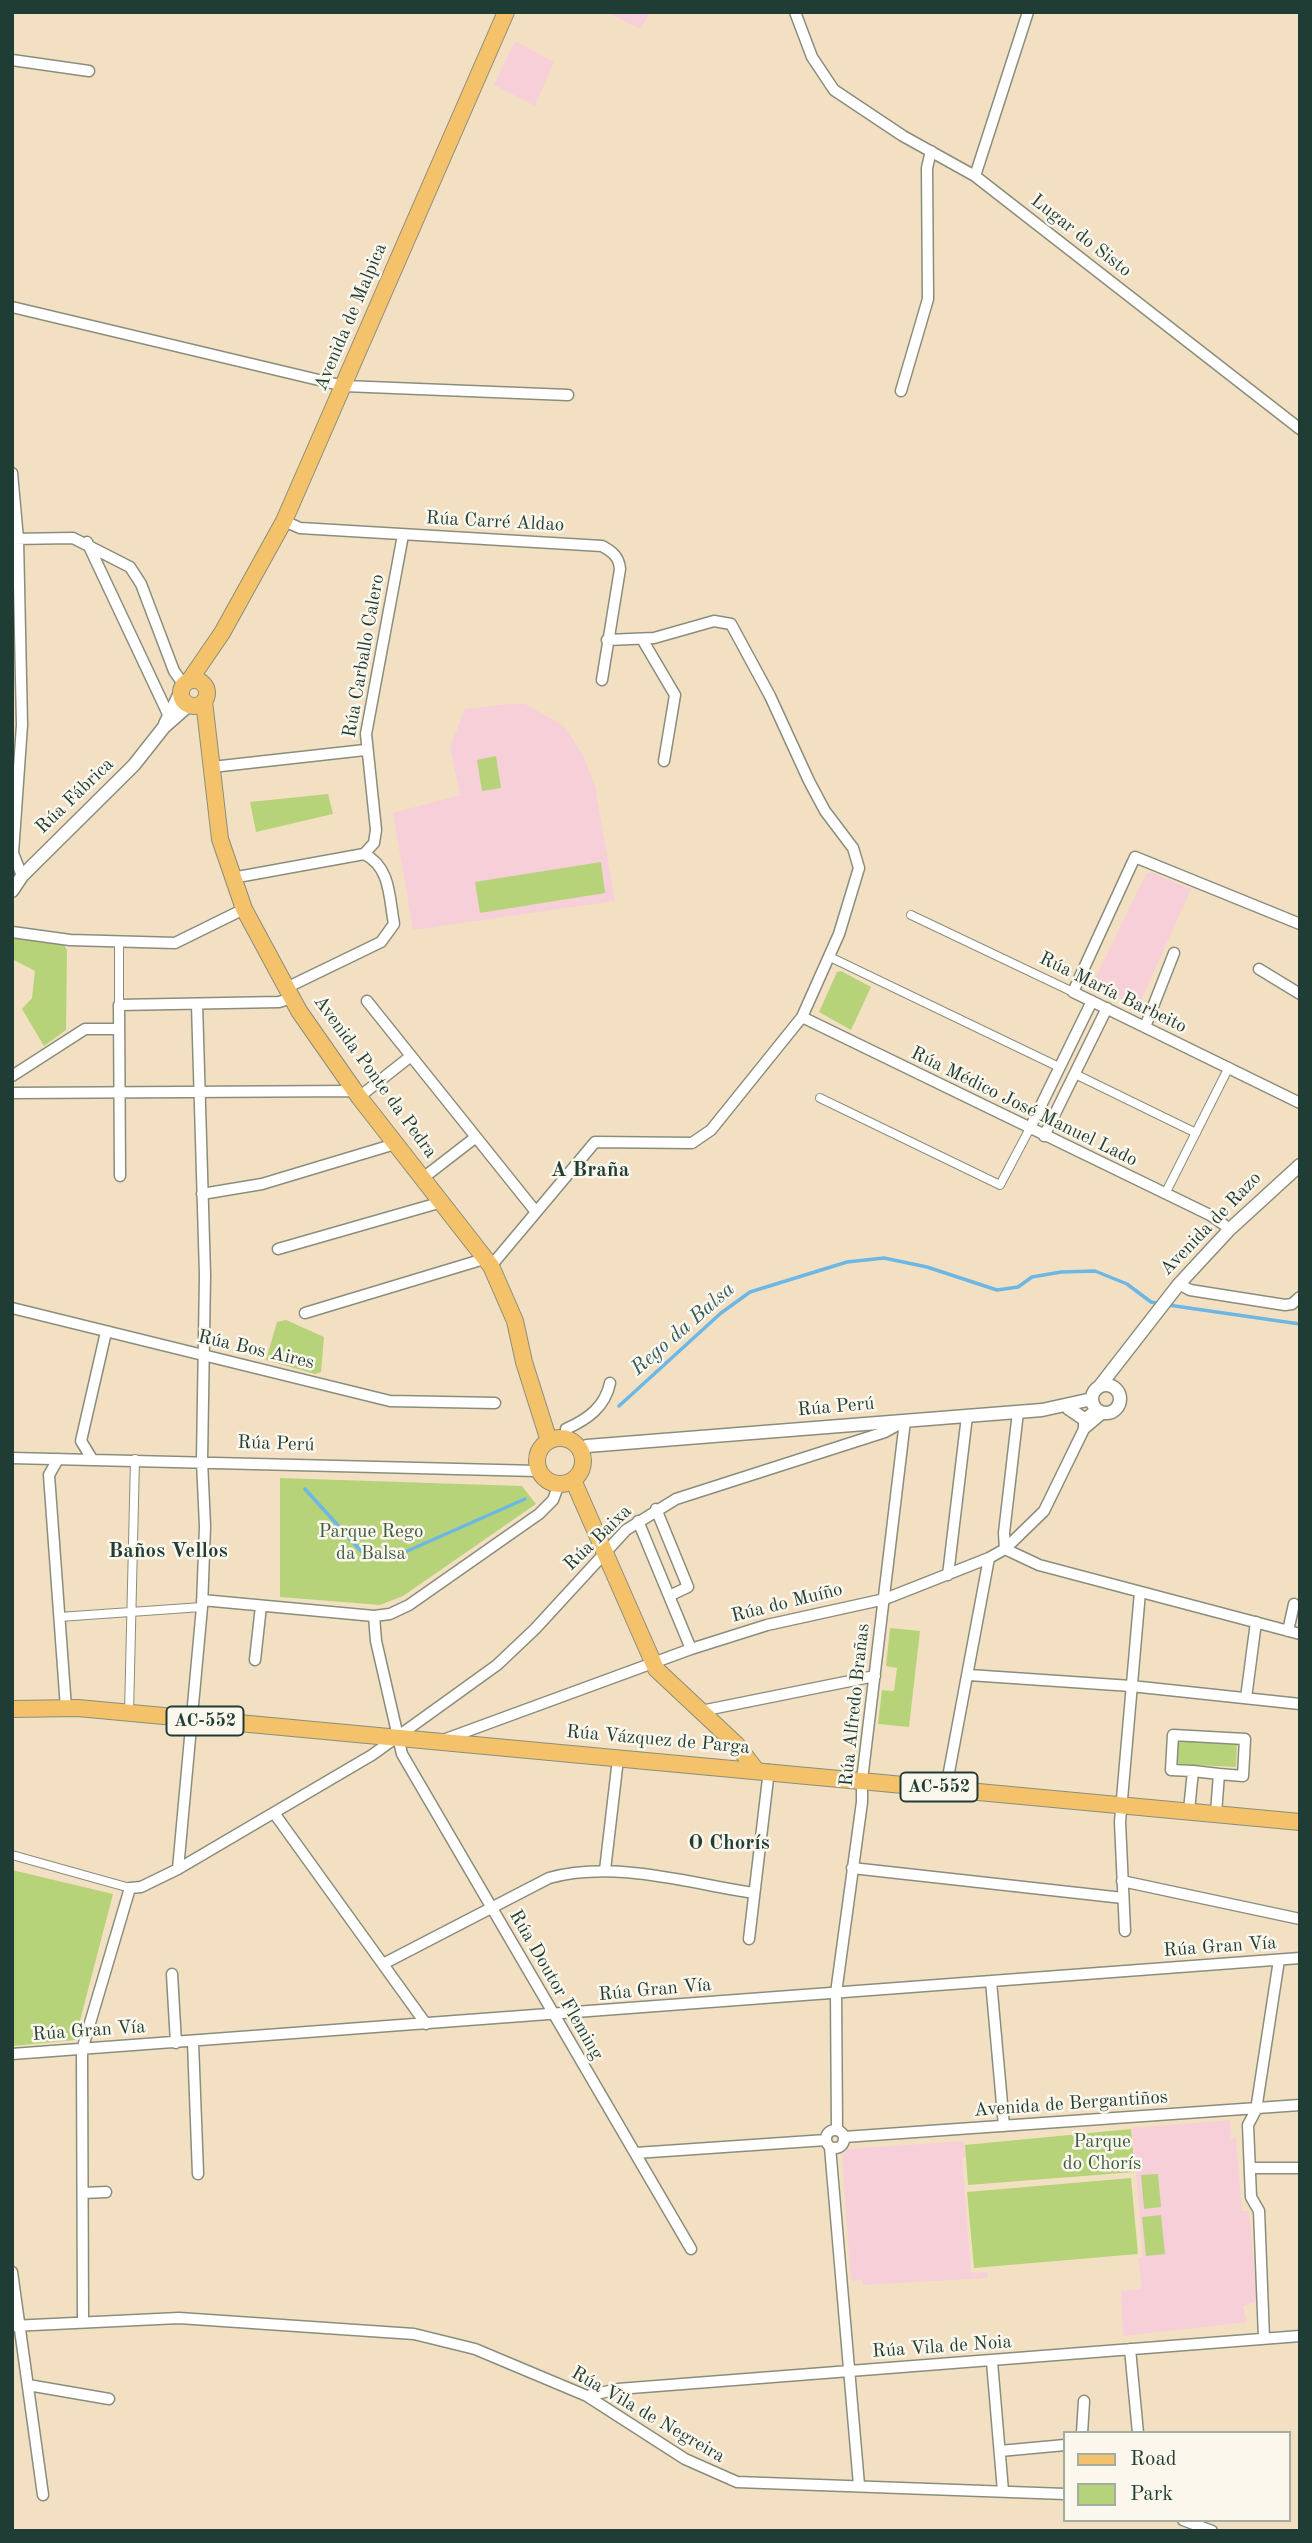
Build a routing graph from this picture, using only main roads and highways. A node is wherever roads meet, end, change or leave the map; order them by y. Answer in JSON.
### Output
{"nodes":[{"id":1,"x":506,"y":12,"type":"edge"},
{"id":2,"x":192,"y":694,"type":"joint"},
{"id":3,"x":557,"y":1440,"type":"junction"},
{"id":4,"x":565,"y":1483,"type":"junction"},
{"id":5,"x":12,"y":1709,"type":"edge"},
{"id":6,"x":752,"y":1767,"type":"junction"},
{"id":7,"x":794,"y":1773,"type":"junction"},
{"id":8,"x":1300,"y":1822,"type":"edge"}],
"edges":[{"from":1,"to":2,"type":"main road","name":"Avenida de Malpica"},
{"from":2,"to":3,"type":"main road","name":"Avenida Ponte da Pedra"},
{"from":3,"to":4,"type":"main road"},
{"from":3,"to":4,"type":"main road"},
{"from":4,"to":6,"type":"main road"},
{"from":5,"to":6,"type":"main road","name":"Rúa Vázquez de Parga","number":"AC-552"},
{"from":6,"to":7,"type":"main road","name":"Rúa Vázquez de Parga","number":"AC-552"},
{"from":6,"to":7,"type":"main road"},
{"from":7,"to":8,"type":"main road","name":"Rúa Vázquez de Parga","number":"AC-552"}]}
